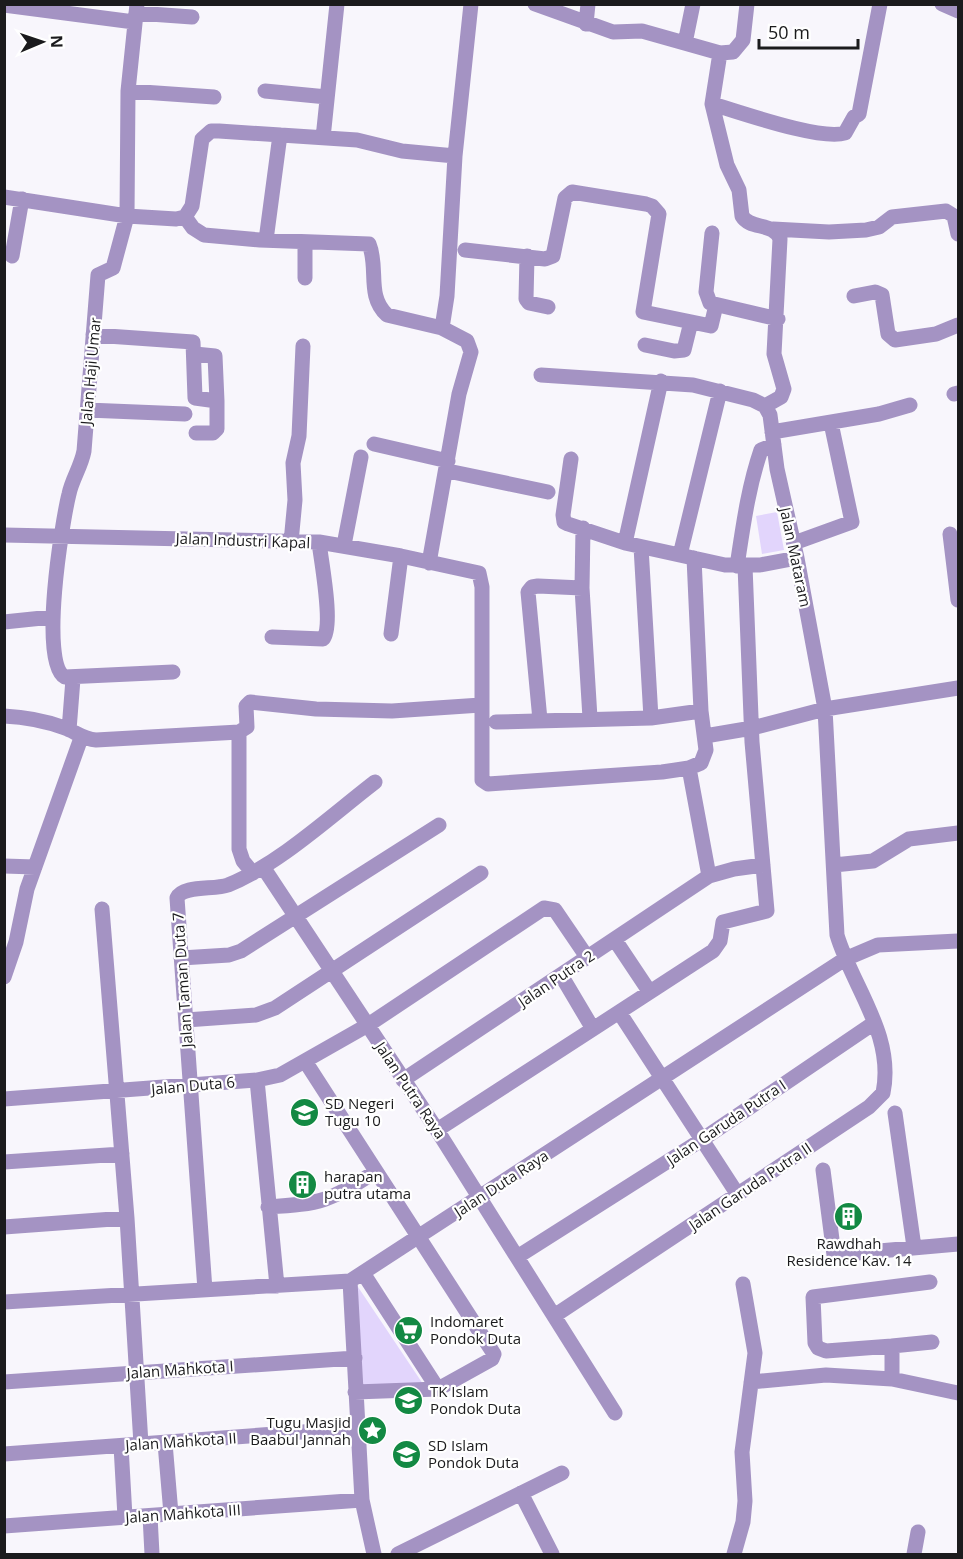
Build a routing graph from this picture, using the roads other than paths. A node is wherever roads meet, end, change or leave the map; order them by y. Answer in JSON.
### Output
{"nodes":[{"id":1,"x":337,"y":4,"type":"edge"},
{"id":2,"x":471,"y":4,"type":"edge"},
{"id":3,"x":535,"y":4,"type":"edge"},
{"id":4,"x":588,"y":4,"type":"edge"},
{"id":5,"x":693,"y":4,"type":"edge"},
{"id":6,"x":747,"y":4,"type":"edge"},
{"id":7,"x":880,"y":4,"type":"edge"},
{"id":8,"x":942,"y":4,"type":"edge"},
{"id":9,"x":4,"y":5,"type":"edge"},
{"id":10,"x":958,"y":11,"type":"edge"},
{"id":11,"x":135,"y":13,"type":"edge"},
{"id":12,"x":192,"y":17,"type":"dead end"},
{"id":13,"x":586,"y":24,"type":"junction"},
{"id":14,"x":685,"y":43,"type":"junction"},
{"id":15,"x":720,"y":53,"type":"junction"},
{"id":16,"x":128,"y":91,"type":"junction"},
{"id":17,"x":265,"y":91,"type":"dead end"},
{"id":18,"x":214,"y":97,"type":"dead end"},
{"id":19,"x":327,"y":97,"type":"junction"},
{"id":20,"x":712,"y":105,"type":"junction"},
{"id":21,"x":280,"y":135,"type":"junction"},
{"id":22,"x":323,"y":138,"type":"junction"},
{"id":23,"x":455,"y":156,"type":"junction"},
{"id":24,"x":4,"y":197,"type":"edge"},
{"id":25,"x":22,"y":199,"type":"junction"},
{"id":26,"x":127,"y":216,"type":"junction"},
{"id":27,"x":185,"y":216,"type":"junction"},
{"id":28,"x":773,"y":230,"type":"junction"},
{"id":29,"x":712,"y":233,"type":"dead end"},
{"id":30,"x":958,"y":234,"type":"edge"},
{"id":31,"x":266,"y":240,"type":"junction"},
{"id":32,"x":305,"y":242,"type":"junction"},
{"id":33,"x":465,"y":250,"type":"dead end"},
{"id":34,"x":12,"y":256,"type":"dead end"},
{"id":35,"x":527,"y":256,"type":"junction"},
{"id":36,"x":304,"y":278,"type":"dead end"},
{"id":37,"x":854,"y":296,"type":"dead end"},
{"id":38,"x":716,"y":305,"type":"junction"},
{"id":39,"x":548,"y":307,"type":"dead end"},
{"id":40,"x":778,"y":319,"type":"junction"},
{"id":41,"x":691,"y":322,"type":"junction"},
{"id":42,"x":958,"y":325,"type":"edge"},
{"id":43,"x":442,"y":328,"type":"junction"},
{"id":44,"x":93,"y":334,"type":"junction"},
{"id":45,"x":645,"y":345,"type":"dead end"},
{"id":46,"x":303,"y":346,"type":"dead end"},
{"id":47,"x":195,"y":354,"type":"junction"},
{"id":48,"x":541,"y":375,"type":"dead end"},
{"id":49,"x":661,"y":381,"type":"junction"},
{"id":50,"x":720,"y":391,"type":"junction"},
{"id":51,"x":217,"y":401,"type":"junction"},
{"id":52,"x":910,"y":405,"type":"dead end"},
{"id":53,"x":765,"y":406,"type":"junction"},
{"id":54,"x":87,"y":410,"type":"junction"},
{"id":55,"x":185,"y":414,"type":"dead end"},
{"id":56,"x":831,"y":423,"type":"junction"},
{"id":57,"x":196,"y":433,"type":"dead end"},
{"id":58,"x":773,"y":438,"type":"junction"},
{"id":59,"x":374,"y":444,"type":"dead end"},
{"id":60,"x":361,"y":457,"type":"dead end"},
{"id":61,"x":571,"y":459,"type":"dead end"},
{"id":62,"x":448,"y":466,"type":"junction"},
{"id":63,"x":548,"y":492,"type":"dead end"},
{"id":64,"x":583,"y":528,"type":"junction"},
{"id":65,"x":950,"y":534,"type":"dead end"},
{"id":66,"x":4,"y":536,"type":"edge"},
{"id":67,"x":63,"y":536,"type":"junction"},
{"id":68,"x":291,"y":542,"type":"junction"},
{"id":69,"x":319,"y":542,"type":"junction"},
{"id":70,"x":626,"y":543,"type":"junction"},
{"id":71,"x":344,"y":545,"type":"junction"},
{"id":72,"x":641,"y":547,"type":"junction"},
{"id":73,"x":795,"y":550,"type":"junction"},
{"id":74,"x":401,"y":556,"type":"junction"},
{"id":75,"x":687,"y":556,"type":"junction"},
{"id":76,"x":429,"y":563,"type":"junction"},
{"id":77,"x":741,"y":566,"type":"junction"},
{"id":78,"x":582,"y":588,"type":"junction"},
{"id":79,"x":958,"y":600,"type":"edge"},
{"id":80,"x":52,"y":617,"type":"junction"},
{"id":81,"x":4,"y":622,"type":"edge"},
{"id":82,"x":391,"y":634,"type":"dead end"},
{"id":83,"x":272,"y":637,"type":"dead end"},
{"id":84,"x":173,"y":672,"type":"dead end"},
{"id":85,"x":72,"y":679,"type":"junction"},
{"id":86,"x":958,"y":688,"type":"edge"},
{"id":87,"x":481,"y":705,"type":"junction"},
{"id":88,"x":825,"y":709,"type":"junction"},
{"id":89,"x":701,"y":711,"type":"junction"},
{"id":90,"x":4,"y":716,"type":"edge"},
{"id":91,"x":590,"y":718,"type":"junction"},
{"id":92,"x":651,"y":718,"type":"junction"},
{"id":93,"x":540,"y":720,"type":"junction"},
{"id":94,"x":496,"y":722,"type":"dead end"},
{"id":95,"x":752,"y":728,"type":"junction"},
{"id":96,"x":239,"y":732,"type":"junction"},
{"id":97,"x":75,"y":734,"type":"junction"},
{"id":98,"x":705,"y":736,"type":"junction"},
{"id":99,"x":689,"y":768,"type":"junction"},
{"id":100,"x":375,"y":782,"type":"dead end"},
{"id":101,"x":439,"y":825,"type":"dead end"},
{"id":102,"x":958,"y":833,"type":"edge"},
{"id":103,"x":763,"y":865,"type":"junction"},
{"id":104,"x":834,"y":865,"type":"junction"},
{"id":105,"x":4,"y":866,"type":"edge"},
{"id":106,"x":35,"y":867,"type":"junction"},
{"id":107,"x":258,"y":870,"type":"junction"},
{"id":108,"x":481,"y":873,"type":"dead end"},
{"id":109,"x":709,"y":876,"type":"junction"},
{"id":110,"x":102,"y":909,"type":"dead end"},
{"id":111,"x":297,"y":916,"type":"junction"},
{"id":112,"x":615,"y":940,"type":"junction"},
{"id":113,"x":958,"y":941,"type":"edge"},
{"id":114,"x":587,"y":957,"type":"junction"},
{"id":115,"x":181,"y":958,"type":"junction"},
{"id":116,"x":845,"y":958,"type":"junction"},
{"id":117,"x":333,"y":972,"type":"junction"},
{"id":118,"x":561,"y":975,"type":"junction"},
{"id":119,"x":4,"y":977,"type":"edge"},
{"id":120,"x":649,"y":991,"type":"junction"},
{"id":121,"x":619,"y":1012,"type":"junction"},
{"id":122,"x":186,"y":1020,"type":"junction"},
{"id":123,"x":874,"y":1023,"type":"junction"},
{"id":124,"x":368,"y":1025,"type":"junction"},
{"id":125,"x":593,"y":1029,"type":"junction"},
{"id":126,"x":304,"y":1061,"type":"junction"},
{"id":127,"x":662,"y":1078,"type":"junction"},
{"id":128,"x":257,"y":1080,"type":"junction"},
{"id":129,"x":404,"y":1080,"type":"junction"},
{"id":130,"x":188,"y":1085,"type":"junction"},
{"id":131,"x":118,"y":1092,"type":"junction"},
{"id":132,"x":4,"y":1099,"type":"edge"},
{"id":133,"x":895,"y":1113,"type":"dead end"},
{"id":134,"x":437,"y":1130,"type":"junction"},
{"id":135,"x":703,"y":1139,"type":"junction"},
{"id":136,"x":122,"y":1154,"type":"junction"},
{"id":137,"x":4,"y":1162,"type":"edge"},
{"id":138,"x":823,"y":1170,"type":"dead end"},
{"id":139,"x":375,"y":1172,"type":"junction"},
{"id":140,"x":738,"y":1195,"type":"junction"},
{"id":141,"x":480,"y":1197,"type":"junction"},
{"id":142,"x":268,"y":1207,"type":"junction"},
{"id":143,"x":127,"y":1218,"type":"junction"},
{"id":144,"x":4,"y":1227,"type":"edge"},
{"id":145,"x":418,"y":1237,"type":"junction"},
{"id":146,"x":958,"y":1244,"type":"edge"},
{"id":147,"x":914,"y":1247,"type":"junction"},
{"id":148,"x":517,"y":1257,"type":"junction"},
{"id":149,"x":363,"y":1273,"type":"junction"},
{"id":150,"x":350,"y":1281,"type":"junction"},
{"id":151,"x":930,"y":1282,"type":"dead end"},
{"id":152,"x":743,"y":1284,"type":"dead end"},
{"id":153,"x":276,"y":1286,"type":"junction"},
{"id":154,"x":205,"y":1290,"type":"junction"},
{"id":155,"x":131,"y":1294,"type":"junction"},
{"id":156,"x":4,"y":1302,"type":"edge"},
{"id":157,"x":554,"y":1316,"type":"junction"},
{"id":158,"x":932,"y":1342,"type":"dead end"},
{"id":159,"x":892,"y":1346,"type":"junction"},
{"id":160,"x":355,"y":1358,"type":"junction"},
{"id":161,"x":137,"y":1371,"type":"junction"},
{"id":162,"x":892,"y":1379,"type":"junction"},
{"id":163,"x":4,"y":1382,"type":"edge"},
{"id":164,"x":751,"y":1382,"type":"junction"},
{"id":165,"x":438,"y":1389,"type":"junction"},
{"id":166,"x":355,"y":1392,"type":"junction"},
{"id":167,"x":958,"y":1393,"type":"edge"},
{"id":168,"x":615,"y":1413,"type":"dead end"},
{"id":169,"x":357,"y":1428,"type":"junction"},
{"id":170,"x":165,"y":1443,"type":"junction"},
{"id":171,"x":141,"y":1444,"type":"junction"},
{"id":172,"x":121,"y":1446,"type":"junction"},
{"id":173,"x":4,"y":1455,"type":"edge"},
{"id":174,"x":562,"y":1473,"type":"dead end"},
{"id":175,"x":521,"y":1493,"type":"junction"},
{"id":176,"x":362,"y":1500,"type":"junction"},
{"id":177,"x":171,"y":1514,"type":"junction"},
{"id":178,"x":150,"y":1516,"type":"junction"},
{"id":179,"x":125,"y":1517,"type":"junction"},
{"id":180,"x":4,"y":1526,"type":"edge"},
{"id":181,"x":918,"y":1532,"type":"dead end"},
{"id":182,"x":152,"y":1554,"type":"edge"},
{"id":183,"x":374,"y":1554,"type":"edge"},
{"id":184,"x":398,"y":1554,"type":"edge"},
{"id":185,"x":552,"y":1554,"type":"edge"},
{"id":186,"x":734,"y":1554,"type":"edge"},
{"id":187,"x":914,"y":1554,"type":"edge"}],
"edges":[{"from":1,"to":19,"type":"street"},
{"from":2,"to":23,"type":"street"},
{"from":3,"to":13,"type":"street"},
{"from":4,"to":13,"type":"street"},
{"from":5,"to":14,"type":"street"},
{"from":6,"to":15,"type":"street"},
{"from":7,"to":20,"type":"street"},
{"from":8,"to":10,"type":"street"},
{"from":9,"to":11,"type":"street"},
{"from":11,"to":12,"type":"street"},
{"from":11,"to":16,"type":"street"},
{"from":13,"to":14,"type":"street"},
{"from":14,"to":15,"type":"street"},
{"from":15,"to":20,"type":"street"},
{"from":16,"to":18,"type":"street"},
{"from":16,"to":26,"type":"street"},
{"from":17,"to":19,"type":"street"},
{"from":19,"to":22,"type":"street"},
{"from":20,"to":28,"type":"street"},
{"from":21,"to":22,"type":"street"},
{"from":21,"to":27,"type":"street"},
{"from":21,"to":31,"type":"street"},
{"from":22,"to":23,"type":"street"},
{"from":23,"to":43,"type":"street"},
{"from":24,"to":25,"type":"street"},
{"from":25,"to":26,"type":"street"},
{"from":25,"to":34,"type":"street"},
{"from":26,"to":27,"type":"street"},
{"from":26,"to":44,"type":"street","name":"Jalan Haji Umar"},
{"from":27,"to":31,"type":"street"},
{"from":28,"to":30,"type":"street"},
{"from":28,"to":40,"type":"street"},
{"from":29,"to":38,"type":"street"},
{"from":31,"to":32,"type":"street"},
{"from":32,"to":36,"type":"street"},
{"from":32,"to":43,"type":"street"},
{"from":33,"to":35,"type":"street"},
{"from":35,"to":39,"type":"street"},
{"from":35,"to":41,"type":"street"},
{"from":37,"to":42,"type":"street"},
{"from":38,"to":40,"type":"street"},
{"from":38,"to":41,"type":"street"},
{"from":40,"to":53,"type":"street"},
{"from":41,"to":45,"type":"street"},
{"from":43,"to":62,"type":"street"},
{"from":44,"to":47,"type":"street"},
{"from":44,"to":54,"type":"street","name":"Jalan Haji Umar"},
{"from":46,"to":68,"type":"street"},
{"from":47,"to":51,"type":"street"},
{"from":47,"to":51,"type":"street"},
{"from":48,"to":49,"type":"street"},
{"from":49,"to":50,"type":"street"},
{"from":49,"to":70,"type":"street"},
{"from":50,"to":53,"type":"street"},
{"from":50,"to":75,"type":"street"},
{"from":51,"to":57,"type":"street"},
{"from":52,"to":56,"type":"street"},
{"from":53,"to":58,"type":"street","name":"Jalan Mataram"},
{"from":54,"to":55,"type":"street"},
{"from":54,"to":67,"type":"street","name":"Jalan Haji Umar"},
{"from":56,"to":58,"type":"street"},
{"from":56,"to":73,"type":"street"},
{"from":58,"to":73,"type":"street","name":"Jalan Mataram"},
{"from":58,"to":77,"type":"street"},
{"from":59,"to":62,"type":"street"},
{"from":60,"to":71,"type":"street"},
{"from":61,"to":64,"type":"street"},
{"from":62,"to":63,"type":"street"},
{"from":62,"to":76,"type":"street"},
{"from":64,"to":70,"type":"street"},
{"from":64,"to":78,"type":"street"},
{"from":65,"to":79,"type":"street"},
{"from":66,"to":67,"type":"street","name":"Jalan Industri Kapal"},
{"from":67,"to":68,"type":"street","name":"Jalan Industri Kapal"},
{"from":67,"to":80,"type":"street","name":"Jalan Haji Umar"},
{"from":68,"to":69,"type":"street","name":"Jalan Industri Kapal"},
{"from":69,"to":71,"type":"street","name":"Jalan Industri Kapal"},
{"from":69,"to":83,"type":"street"},
{"from":70,"to":72,"type":"street"},
{"from":71,"to":74,"type":"street","name":"Jalan Industri Kapal"},
{"from":72,"to":75,"type":"street"},
{"from":72,"to":92,"type":"street"},
{"from":73,"to":77,"type":"street"},
{"from":73,"to":88,"type":"street","name":"Jalan Mataram"},
{"from":74,"to":76,"type":"street","name":"Jalan Industri Kapal"},
{"from":74,"to":82,"type":"street"},
{"from":75,"to":77,"type":"street"},
{"from":75,"to":89,"type":"street"},
{"from":76,"to":87,"type":"street","name":"Jalan Industri Kapal"},
{"from":77,"to":95,"type":"street"},
{"from":78,"to":91,"type":"street"},
{"from":78,"to":93,"type":"street"},
{"from":80,"to":81,"type":"street"},
{"from":80,"to":85,"type":"street","name":"Jalan Haji Umar"},
{"from":84,"to":85,"type":"street"},
{"from":85,"to":97,"type":"street"},
{"from":86,"to":88,"type":"street"},
{"from":87,"to":96,"type":"street","name":"Jalan Putra Raya"},
{"from":87,"to":99,"type":"street"},
{"from":88,"to":95,"type":"street"},
{"from":88,"to":104,"type":"street","name":"Jalan Mataram"},
{"from":89,"to":92,"type":"street"},
{"from":89,"to":98,"type":"street"},
{"from":90,"to":97,"type":"street"},
{"from":91,"to":92,"type":"street"},
{"from":91,"to":93,"type":"street"},
{"from":93,"to":94,"type":"street"},
{"from":95,"to":98,"type":"street"},
{"from":95,"to":103,"type":"street"},
{"from":96,"to":97,"type":"street"},
{"from":96,"to":107,"type":"street","name":"Jalan Putra Raya"},
{"from":97,"to":106,"type":"street"},
{"from":98,"to":99,"type":"street"},
{"from":99,"to":109,"type":"street"},
{"from":100,"to":107,"type":"street"},
{"from":101,"to":111,"type":"street"},
{"from":102,"to":104,"type":"street"},
{"from":103,"to":109,"type":"street","name":"Jalan Putra 2"},
{"from":103,"to":120,"type":"street"},
{"from":104,"to":116,"type":"street","name":"Jalan Mataram"},
{"from":105,"to":106,"type":"street"},
{"from":106,"to":119,"type":"street"},
{"from":107,"to":111,"type":"street","name":"Jalan Putra Raya"},
{"from":107,"to":115,"type":"street","name":"Jalan Taman Duta 7"},
{"from":108,"to":117,"type":"street"},
{"from":109,"to":112,"type":"street","name":"Jalan Putra 2"},
{"from":110,"to":131,"type":"street"},
{"from":111,"to":115,"type":"street"},
{"from":111,"to":117,"type":"street","name":"Jalan Putra Raya"},
{"from":112,"to":114,"type":"street","name":"Jalan Putra 2"},
{"from":112,"to":120,"type":"street"},
{"from":113,"to":116,"type":"street","name":"Jalan Duta Raya"},
{"from":114,"to":118,"type":"street","name":"Jalan Putra 2"},
{"from":114,"to":124,"type":"street","name":"Jalan Duta 6"},
{"from":115,"to":122,"type":"street","name":"Jalan Taman Duta 7"},
{"from":116,"to":123,"type":"street"},
{"from":116,"to":127,"type":"street","name":"Jalan Duta Raya"},
{"from":117,"to":122,"type":"street"},
{"from":117,"to":124,"type":"street","name":"Jalan Putra Raya"},
{"from":118,"to":125,"type":"street"},
{"from":118,"to":129,"type":"street","name":"Jalan Putra 2"},
{"from":120,"to":121,"type":"street"},
{"from":121,"to":125,"type":"street"},
{"from":121,"to":127,"type":"street"},
{"from":122,"to":130,"type":"street","name":"Jalan Taman Duta 7"},
{"from":123,"to":135,"type":"street","name":"Jalan Garuda Putra I"},
{"from":123,"to":140,"type":"street","name":"Jalan Garuda Putra II"},
{"from":124,"to":126,"type":"street","name":"Jalan Duta 6"},
{"from":124,"to":129,"type":"street","name":"Jalan Putra Raya"},
{"from":125,"to":134,"type":"street"},
{"from":126,"to":128,"type":"street","name":"Jalan Duta 6"},
{"from":126,"to":139,"type":"street"},
{"from":127,"to":135,"type":"street"},
{"from":127,"to":141,"type":"street","name":"Jalan Duta Raya"},
{"from":128,"to":130,"type":"street","name":"Jalan Duta 6"},
{"from":128,"to":142,"type":"street"},
{"from":129,"to":134,"type":"street","name":"Jalan Putra Raya"},
{"from":130,"to":131,"type":"street","name":"Jalan Duta 6"},
{"from":130,"to":154,"type":"street","name":"Jalan Taman Duta 7"},
{"from":131,"to":132,"type":"street","name":"Jalan Duta 6"},
{"from":131,"to":136,"type":"street"},
{"from":133,"to":147,"type":"street"},
{"from":134,"to":141,"type":"street","name":"Jalan Putra Raya"},
{"from":135,"to":140,"type":"street"},
{"from":135,"to":148,"type":"street","name":"Jalan Garuda Putra I"},
{"from":136,"to":137,"type":"street"},
{"from":136,"to":143,"type":"street"},
{"from":138,"to":147,"type":"street"},
{"from":139,"to":142,"type":"street"},
{"from":139,"to":145,"type":"street"},
{"from":140,"to":157,"type":"street","name":"Jalan Garuda Putra II"},
{"from":141,"to":145,"type":"street","name":"Jalan Duta Raya"},
{"from":141,"to":148,"type":"street","name":"Jalan Putra Raya"},
{"from":142,"to":153,"type":"street"},
{"from":143,"to":144,"type":"street"},
{"from":143,"to":155,"type":"street"},
{"from":145,"to":149,"type":"street","name":"Jalan Duta Raya"},
{"from":145,"to":165,"type":"street"},
{"from":146,"to":147,"type":"street"},
{"from":148,"to":157,"type":"street","name":"Jalan Putra Raya"},
{"from":149,"to":150,"type":"street","name":"Jalan Duta Raya"},
{"from":149,"to":165,"type":"street"},
{"from":150,"to":153,"type":"street","name":"Jalan Duta Raya"},
{"from":150,"to":160,"type":"street"},
{"from":151,"to":159,"type":"street"},
{"from":152,"to":164,"type":"street"},
{"from":153,"to":154,"type":"street","name":"Jalan Duta Raya"},
{"from":154,"to":155,"type":"street","name":"Jalan Duta Raya"},
{"from":155,"to":156,"type":"street","name":"Jalan Duta Raya"},
{"from":155,"to":161,"type":"street"},
{"from":157,"to":168,"type":"street","name":"Jalan Putra Raya"},
{"from":158,"to":159,"type":"street"},
{"from":159,"to":162,"type":"street"},
{"from":160,"to":161,"type":"street","name":"Jalan Mahkota I"},
{"from":160,"to":166,"type":"street"},
{"from":161,"to":163,"type":"street","name":"Jalan Mahkota I"},
{"from":161,"to":171,"type":"street"},
{"from":162,"to":164,"type":"street"},
{"from":162,"to":167,"type":"street"},
{"from":164,"to":186,"type":"street"},
{"from":165,"to":166,"type":"street"},
{"from":166,"to":169,"type":"street"},
{"from":169,"to":170,"type":"street","name":"Jalan Mahkota II"},
{"from":169,"to":176,"type":"street"},
{"from":170,"to":171,"type":"street","name":"Jalan Mahkota II"},
{"from":170,"to":177,"type":"street"},
{"from":171,"to":172,"type":"street","name":"Jalan Mahkota II"},
{"from":172,"to":173,"type":"street","name":"Jalan Mahkota II"},
{"from":172,"to":179,"type":"street"},
{"from":174,"to":175,"type":"street"},
{"from":175,"to":184,"type":"street"},
{"from":175,"to":185,"type":"street"},
{"from":176,"to":177,"type":"street","name":"Jalan Mahkota III"},
{"from":176,"to":183,"type":"street"},
{"from":177,"to":178,"type":"street","name":"Jalan Mahkota III"},
{"from":178,"to":179,"type":"street","name":"Jalan Mahkota III"},
{"from":178,"to":182,"type":"street"},
{"from":179,"to":180,"type":"street","name":"Jalan Mahkota III"},
{"from":181,"to":187,"type":"street"}]}
